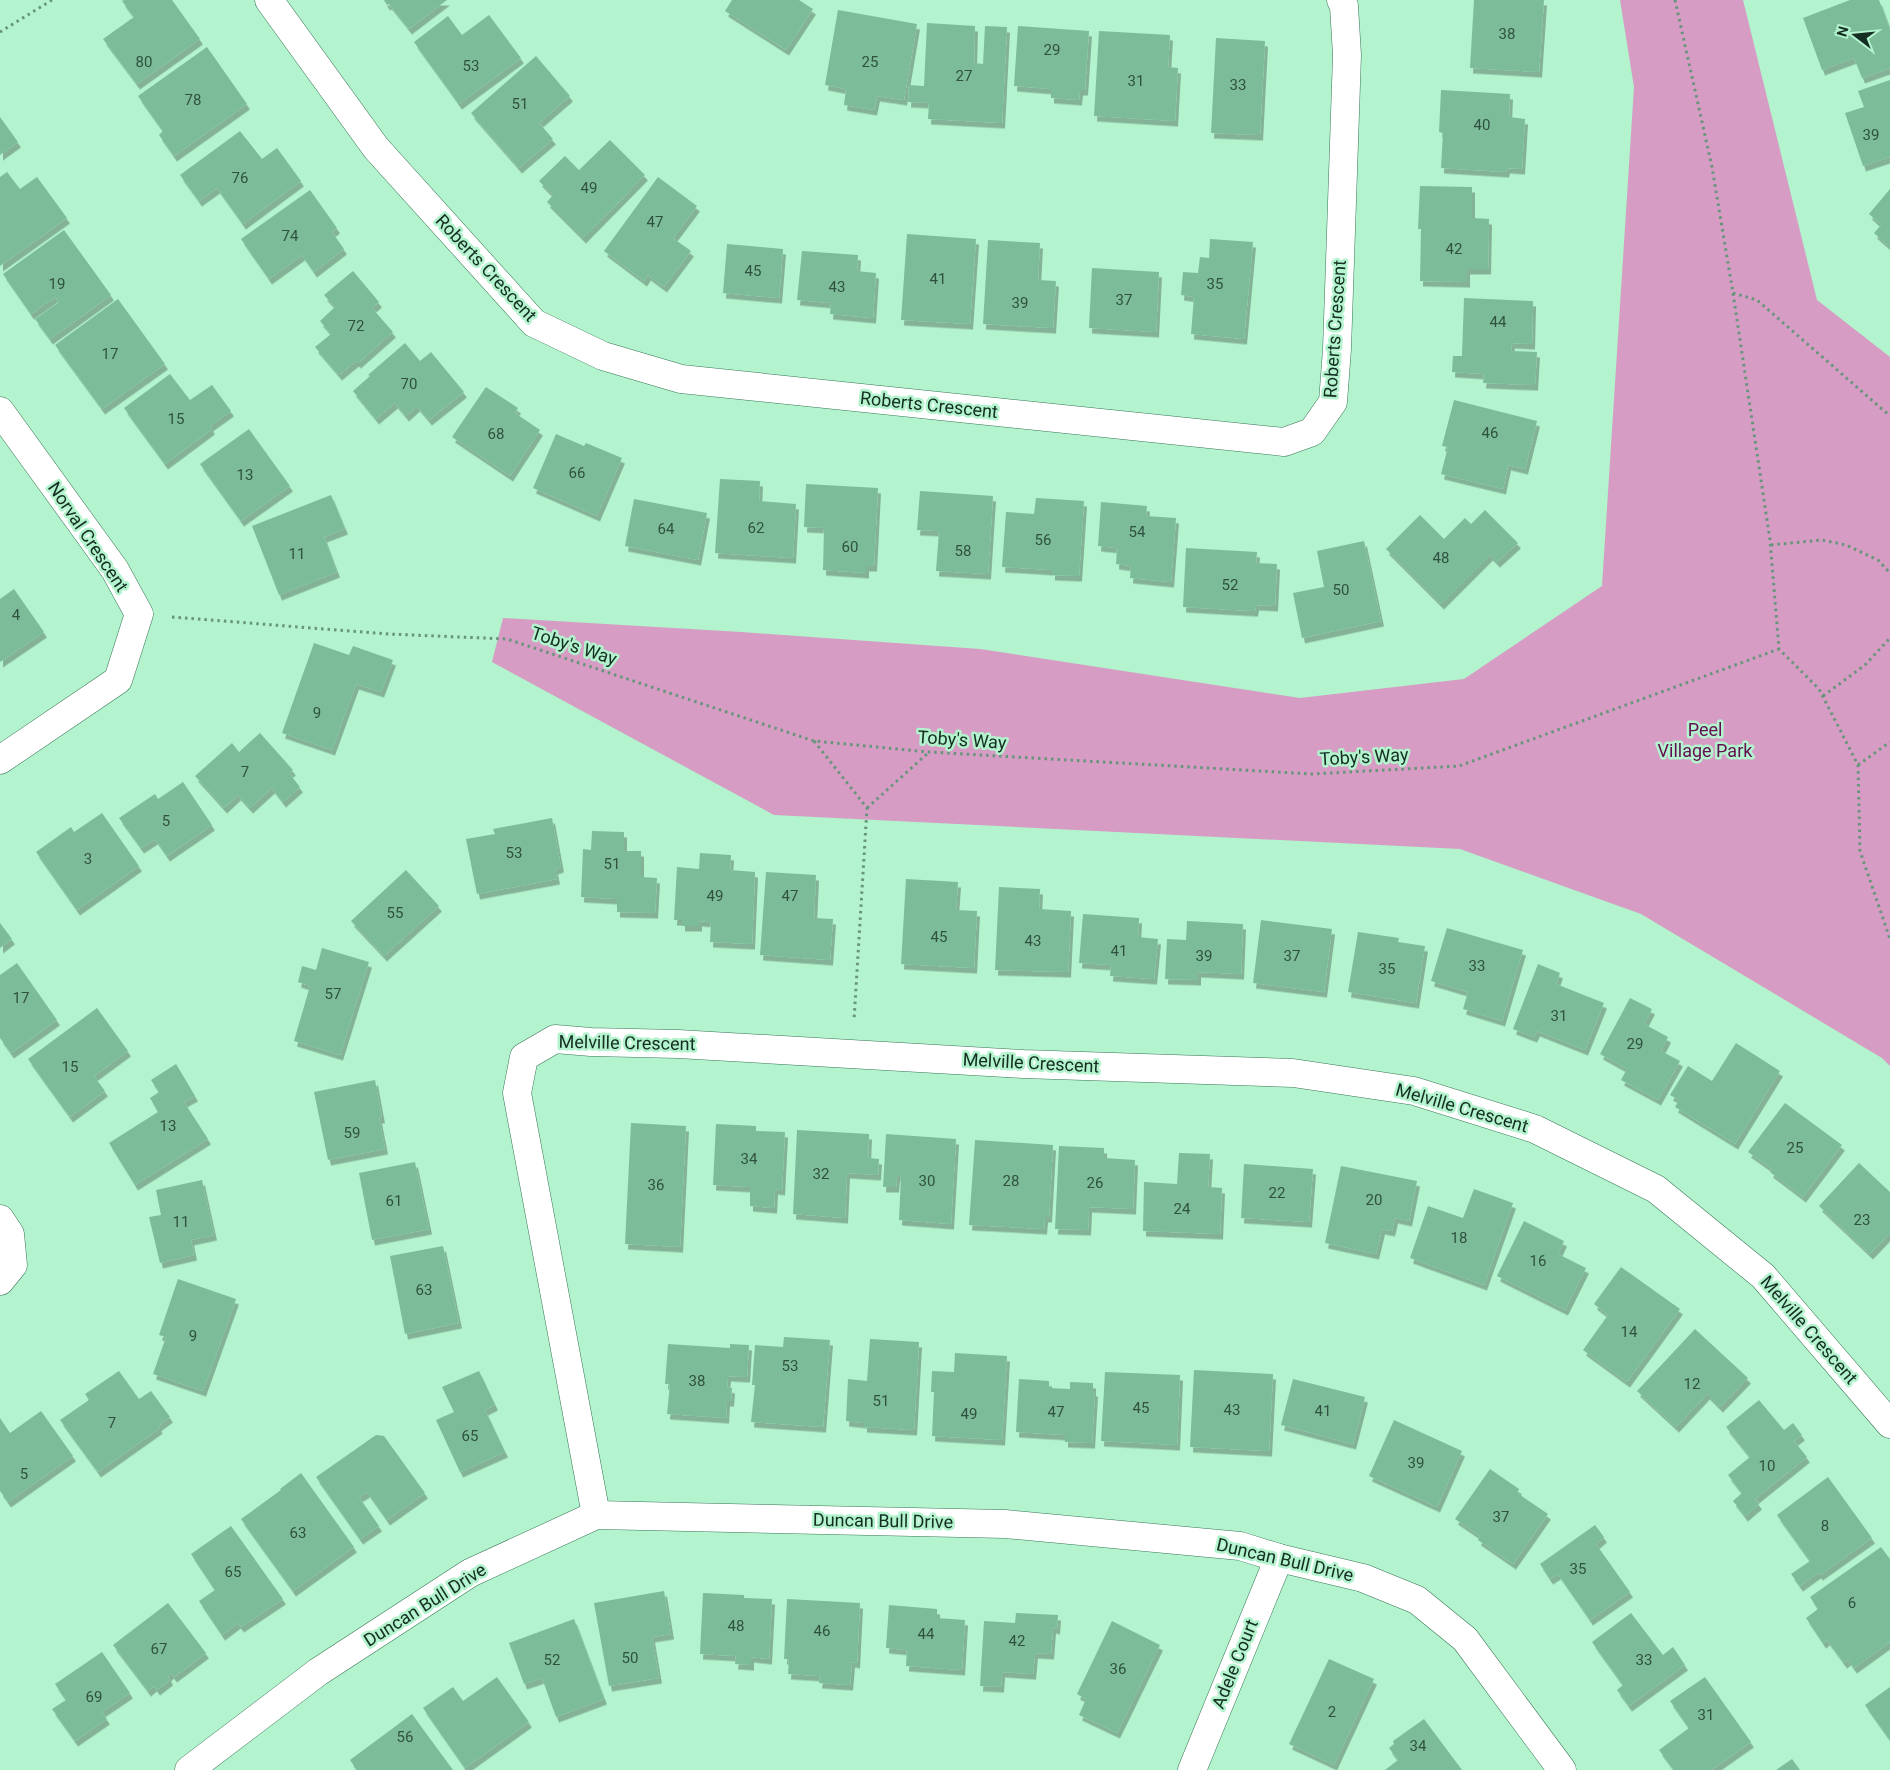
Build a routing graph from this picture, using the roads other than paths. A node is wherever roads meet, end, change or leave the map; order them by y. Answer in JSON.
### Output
{"nodes":[{"id":1,"x":269,"y":0,"type":"edge"},
{"id":2,"x":1341,"y":0,"type":"edge"},
{"id":3,"x":0,"y":410,"type":"edge"},
{"id":4,"x":0,"y":760,"type":"edge"},
{"id":5,"x":0,"y":1219,"type":"edge"},
{"id":6,"x":0,"y":1281,"type":"edge"},
{"id":7,"x":1890,"y":1424,"type":"edge"},
{"id":8,"x":596,"y":1515,"type":"junction"},
{"id":9,"x":1278,"y":1558,"type":"junction"},
{"id":10,"x":189,"y":1770,"type":"edge"},
{"id":11,"x":1192,"y":1770,"type":"edge"},
{"id":12,"x":1562,"y":1770,"type":"edge"}],
"edges":[{"from":1,"to":2,"type":"street","name":"Roberts Crescent"},
{"from":3,"to":4,"type":"street","name":"Norval Crescent"},
{"from":5,"to":6,"type":"street"},
{"from":7,"to":8,"type":"street","name":"Melville Crescent"},
{"from":8,"to":9,"type":"street","name":"Duncan Bull Drive"},
{"from":8,"to":10,"type":"street","name":"Duncan Bull Drive"},
{"from":9,"to":11,"type":"street","name":"Adele Court"},
{"from":9,"to":12,"type":"street","name":"Duncan Bull Drive"}]}
